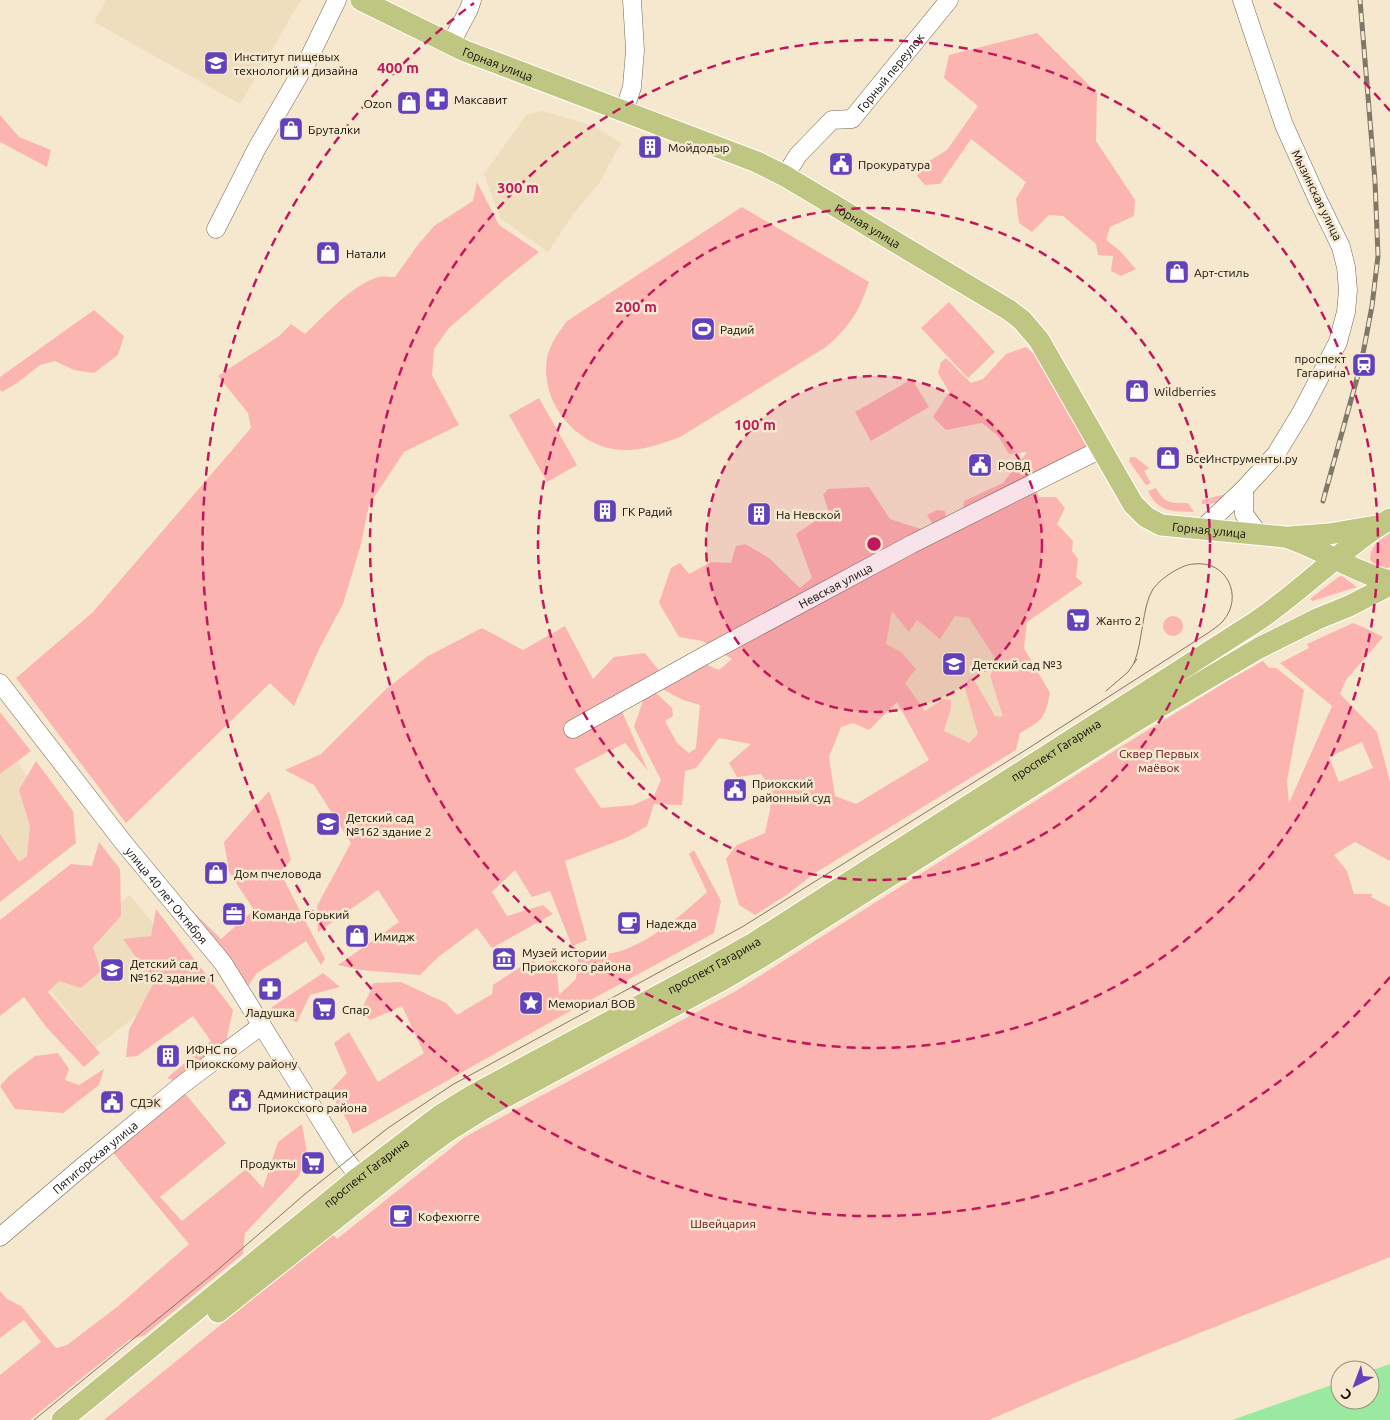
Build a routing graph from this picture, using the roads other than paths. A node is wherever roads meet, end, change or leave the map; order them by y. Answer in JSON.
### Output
{"nodes":[{"id":1,"x":338,"y":0,"type":"edge"},
{"id":2,"x":362,"y":0,"type":"edge"},
{"id":3,"x":472,"y":0,"type":"edge"},
{"id":4,"x":632,"y":0,"type":"edge"},
{"id":5,"x":949,"y":0,"type":"edge"},
{"id":6,"x":1242,"y":0,"type":"edge"},
{"id":7,"x":450,"y":45,"type":"junction"},
{"id":8,"x":624,"y":112,"type":"junction"},
{"id":9,"x":784,"y":176,"type":"junction"},
{"id":10,"x":216,"y":229,"type":"dead end"},
{"id":11,"x":1101,"y":449,"type":"junction"},
{"id":12,"x":1244,"y":489,"type":"junction"},
{"id":13,"x":1384,"y":522,"type":"edge"},
{"id":14,"x":1203,"y":528,"type":"junction"},
{"id":15,"x":1258,"y":533,"type":"junction"},
{"id":16,"x":1291,"y":539,"type":"junction"},
{"id":17,"x":1336,"y":559,"type":"junction"},
{"id":18,"x":1311,"y":580,"type":"junction"},
{"id":19,"x":1386,"y":581,"type":"edge"},
{"id":20,"x":0,"y":683,"type":"edge"},
{"id":21,"x":573,"y":729,"type":"dead end"},
{"id":22,"x":262,"y":1025,"type":"junction"},
{"id":23,"x":364,"y":1184,"type":"junction"},
{"id":24,"x":0,"y":1237,"type":"edge"},
{"id":25,"x":62,"y":1420,"type":"edge"},
{"id":26,"x":84,"y":1420,"type":"edge"}],
"edges":[{"from":1,"to":10,"type":"street"},
{"from":2,"to":7,"type":"main road","name":"Горная улица"},
{"from":3,"to":7,"type":"street"},
{"from":4,"to":8,"type":"street"},
{"from":5,"to":9,"type":"street","name":"Горный переулок"},
{"from":6,"to":12,"type":"street","name":"Мызинская улица"},
{"from":7,"to":8,"type":"main road","name":"Горная улица"},
{"from":8,"to":9,"type":"main road","name":"Горная улица"},
{"from":9,"to":11,"type":"main road","name":"Горная улица"},
{"from":11,"to":14,"type":"main road","name":"Горная улица"},
{"from":11,"to":21,"type":"street","name":"Невская улица"},
{"from":12,"to":14,"type":"street","name":"Мызинская улица"},
{"from":12,"to":15,"type":"street"},
{"from":13,"to":16,"type":"main road","name":"Горная улица"},
{"from":13,"to":17,"type":"main road","name":"проспект Гагарина"},
{"from":13,"to":19,"type":"main road"},
{"from":14,"to":15,"type":"main road","name":"Горная улица"},
{"from":15,"to":16,"type":"main road","name":"Горная улица"},
{"from":16,"to":17,"type":"main road","name":"Горная улица"},
{"from":16,"to":18,"type":"main road"},
{"from":17,"to":18,"type":"main road","name":"проспект Гагарина"},
{"from":17,"to":19,"type":"main road","name":"Горная улица"},
{"from":18,"to":23,"type":"main road","name":"проспект Гагарина"},
{"from":19,"to":23,"type":"main road","name":"проспект Гагарина"},
{"from":20,"to":22,"type":"street","name":"улица 40 лет Октября"},
{"from":22,"to":23,"type":"street","name":"улица 40 лет Октября"},
{"from":22,"to":24,"type":"street","name":"Пятигорская улица"},
{"from":23,"to":25,"type":"main road","name":"проспект Гагарина"},
{"from":23,"to":26,"type":"main road","name":"проспект Гагарина"}]}
